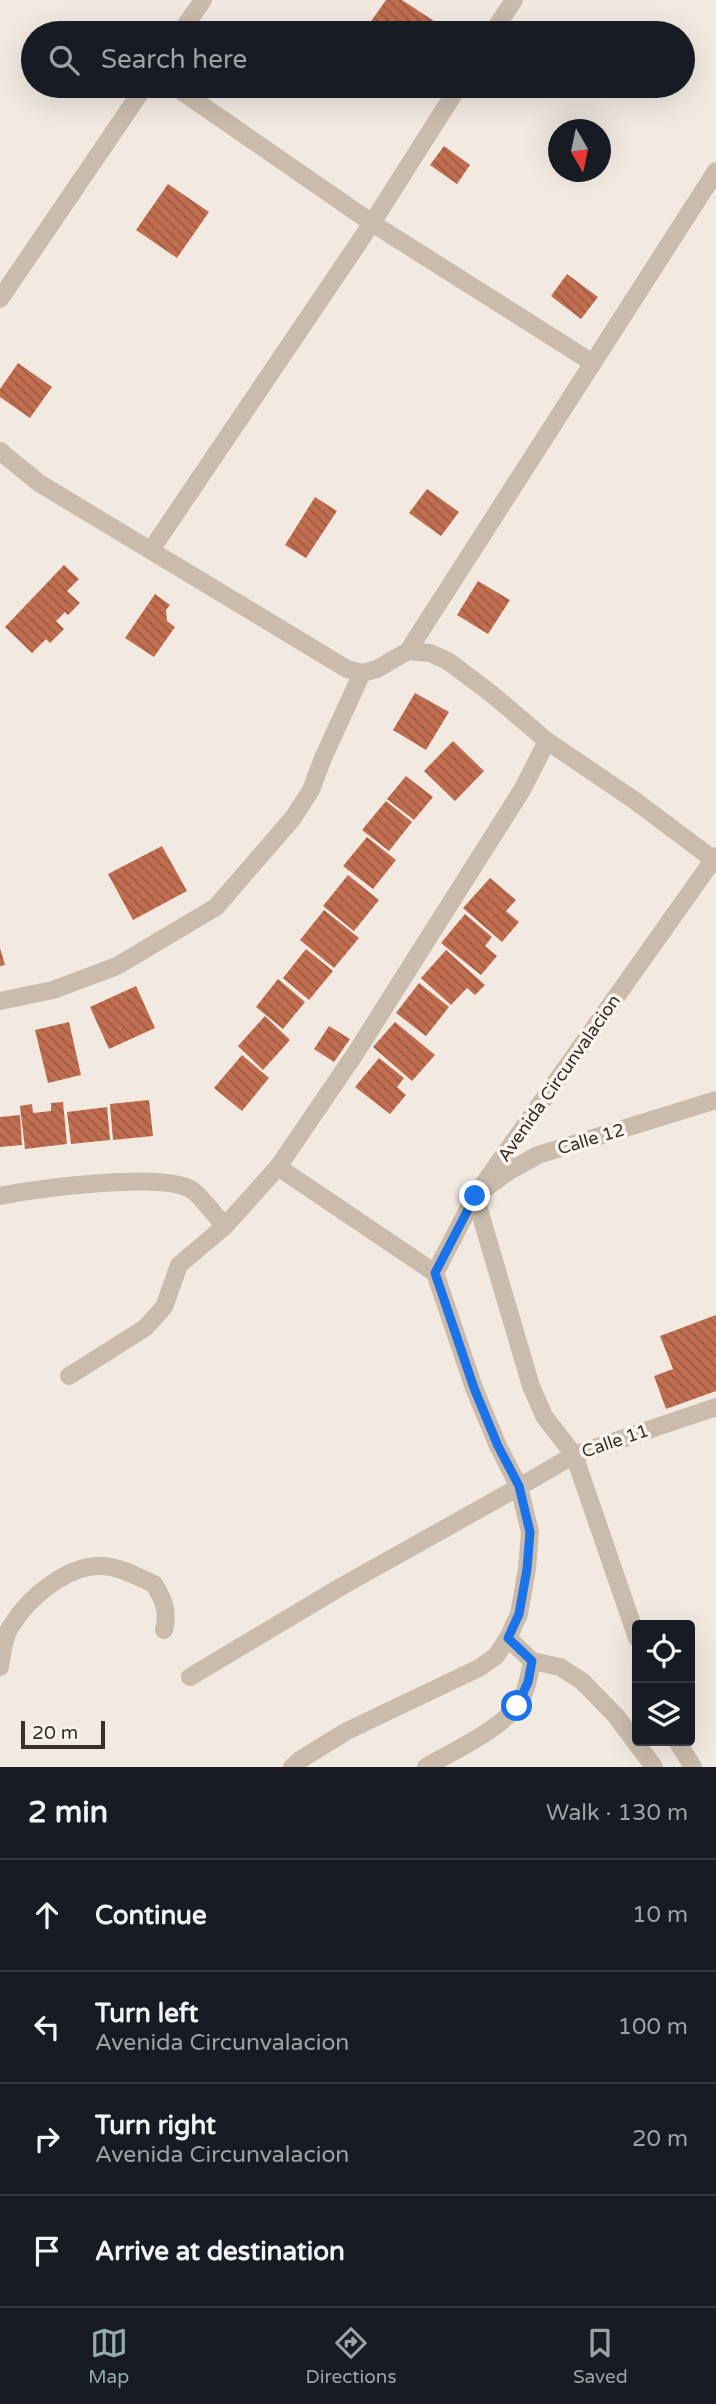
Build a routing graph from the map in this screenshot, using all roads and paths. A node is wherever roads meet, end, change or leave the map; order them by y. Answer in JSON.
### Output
{"nodes":[{"id":1,"x":203,"y":0,"type":"edge"},
{"id":2,"x":514,"y":0,"type":"edge"},
{"id":3,"x":188,"y":21,"type":"edge"},
{"id":4,"x":500,"y":21,"type":"edge"},
{"id":5,"x":137,"y":98,"type":"edge"},
{"id":6,"x":191,"y":98,"type":"edge"},
{"id":7,"x":451,"y":98,"type":"edge"},
{"id":8,"x":716,"y":172,"type":"edge"},
{"id":9,"x":372,"y":223,"type":"junction"},
{"id":10,"x":0,"y":299,"type":"edge"},
{"id":11,"x":593,"y":363,"type":"junction"},
{"id":12,"x":0,"y":451,"type":"edge"},
{"id":13,"x":151,"y":550,"type":"junction"},
{"id":14,"x":408,"y":651,"type":"junction"},
{"id":15,"x":362,"y":673,"type":"junction"},
{"id":16,"x":547,"y":741,"type":"junction"},
{"id":17,"x":715,"y":858,"type":"edge"},
{"id":18,"x":0,"y":1001,"type":"edge"},
{"id":19,"x":716,"y":1100,"type":"edge"},
{"id":20,"x":278,"y":1167,"type":"junction"},
{"id":21,"x":0,"y":1196,"type":"edge"},
{"id":22,"x":475,"y":1196,"type":"junction"},
{"id":23,"x":225,"y":1226,"type":"junction"},
{"id":24,"x":435,"y":1273,"type":"junction"},
{"id":25,"x":69,"y":1376,"type":"dead end"},
{"id":26,"x":716,"y":1407,"type":"edge"},
{"id":27,"x":574,"y":1455,"type":"junction"},
{"id":28,"x":519,"y":1486,"type":"junction"},
{"id":29,"x":632,"y":1623,"type":"edge"},
{"id":30,"x":164,"y":1630,"type":"dead end"},
{"id":31,"x":508,"y":1638,"type":"junction"},
{"id":32,"x":532,"y":1661,"type":"junction"},
{"id":33,"x":0,"y":1667,"type":"edge"},
{"id":34,"x":190,"y":1676,"type":"dead end"},
{"id":35,"x":680,"y":1746,"type":"edge"},
{"id":36,"x":292,"y":1767,"type":"edge"},
{"id":37,"x":426,"y":1767,"type":"edge"},
{"id":38,"x":654,"y":1767,"type":"edge"},
{"id":39,"x":693,"y":1767,"type":"edge"}],
"edges":[{"from":1,"to":3,"type":"street"},
{"from":2,"to":4,"type":"street"},
{"from":5,"to":10,"type":"street"},
{"from":6,"to":9,"type":"street"},
{"from":7,"to":9,"type":"street"},
{"from":8,"to":11,"type":"street"},
{"from":9,"to":11,"type":"street"},
{"from":9,"to":13,"type":"street"},
{"from":11,"to":14,"type":"street"},
{"from":12,"to":13,"type":"street"},
{"from":13,"to":15,"type":"street"},
{"from":14,"to":15,"type":"street"},
{"from":14,"to":16,"type":"street"},
{"from":15,"to":18,"type":"street"},
{"from":16,"to":17,"type":"street"},
{"from":16,"to":20,"type":"street"},
{"from":17,"to":22,"type":"street","name":"Avenida Circunvalacion"},
{"from":19,"to":22,"type":"street","name":"Calle 12"},
{"from":20,"to":23,"type":"street"},
{"from":20,"to":24,"type":"street"},
{"from":21,"to":23,"type":"street"},
{"from":22,"to":24,"type":"street","name":"Avenida Circunvalacion"},
{"from":22,"to":27,"type":"street"},
{"from":23,"to":25,"type":"street"},
{"from":24,"to":28,"type":"street"},
{"from":26,"to":27,"type":"street","name":"Calle 11"},
{"from":27,"to":28,"type":"street","name":"Calle 11"},
{"from":27,"to":29,"type":"street"},
{"from":28,"to":31,"type":"street"},
{"from":28,"to":34,"type":"street","name":"Calle 11"},
{"from":30,"to":33,"type":"street"},
{"from":31,"to":32,"type":"street"},
{"from":31,"to":36,"type":"street"},
{"from":32,"to":37,"type":"street"},
{"from":32,"to":38,"type":"street"},
{"from":35,"to":39,"type":"street"}]}
